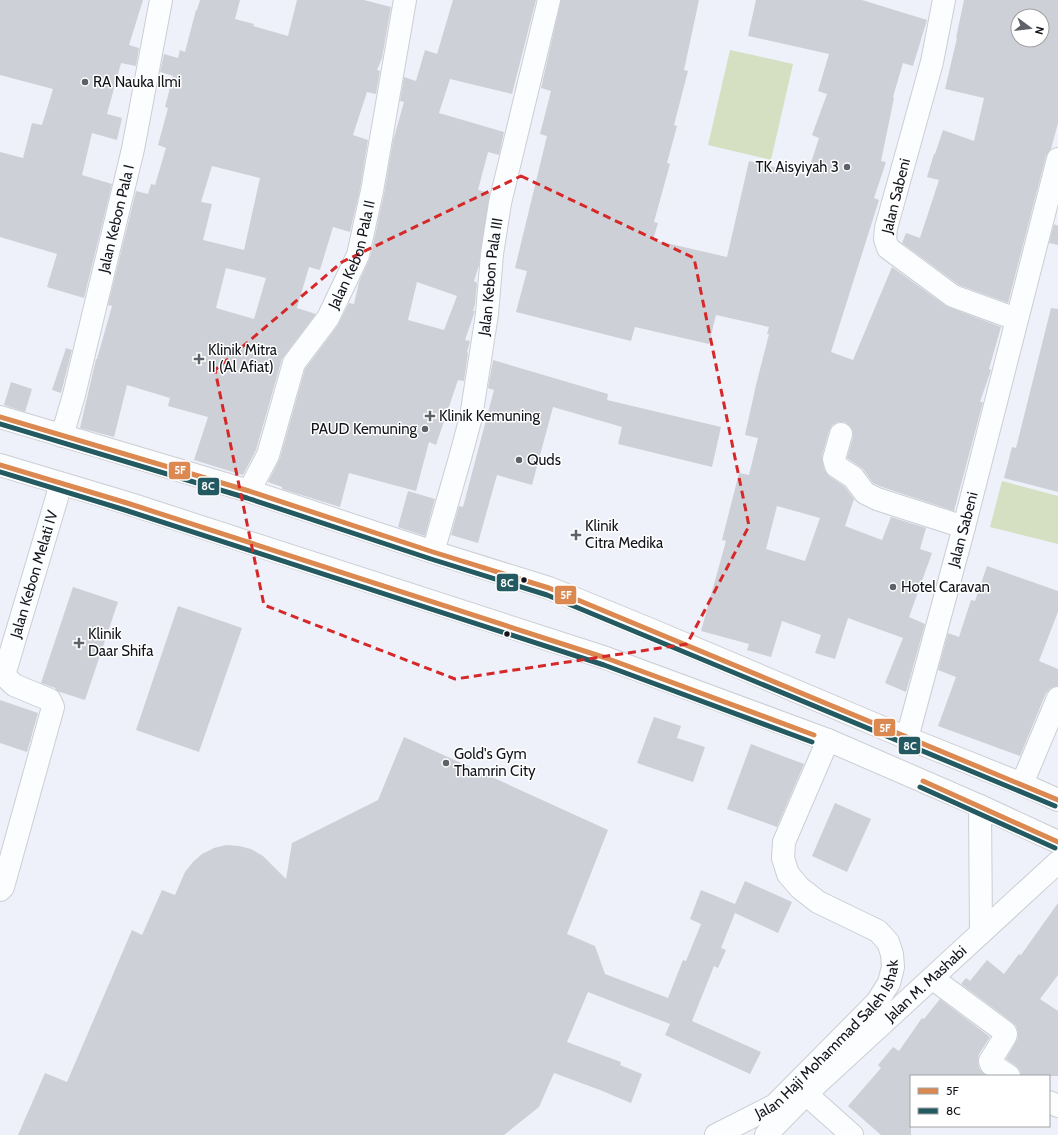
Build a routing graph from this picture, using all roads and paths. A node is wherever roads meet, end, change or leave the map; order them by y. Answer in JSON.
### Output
{"nodes":[{"id":1,"x":161,"y":0,"type":"edge"},
{"id":2,"x":405,"y":0,"type":"edge"},
{"id":3,"x":549,"y":0,"type":"edge"},
{"id":4,"x":944,"y":0,"type":"edge"},
{"id":5,"x":1058,"y":159,"type":"edge"},
{"id":6,"x":1016,"y":319,"type":"junction"},
{"id":7,"x":0,"y":417,"type":"edge"},
{"id":8,"x":841,"y":434,"type":"dead end"},
{"id":9,"x":62,"y":436,"type":"junction"},
{"id":10,"x":0,"y":465,"type":"edge"},
{"id":11,"x":61,"y":484,"type":"junction"},
{"id":12,"x":249,"y":491,"type":"junction"},
{"id":13,"x":964,"y":527,"type":"junction"},
{"id":14,"x":433,"y":552,"type":"junction"},
{"id":15,"x":1058,"y":698,"type":"edge"},
{"id":16,"x":907,"y":738,"type":"junction"},
{"id":17,"x":828,"y":740,"type":"junction"},
{"id":18,"x":1022,"y":784,"type":"junction"},
{"id":19,"x":1058,"y":800,"type":"edge"},
{"id":20,"x":980,"y":806,"type":"junction"},
{"id":21,"x":1058,"y":842,"type":"edge"},
{"id":22,"x":1058,"y":862,"type":"edge"},
{"id":23,"x":0,"y":890,"type":"edge"},
{"id":24,"x":981,"y":933,"type":"junction"},
{"id":25,"x":932,"y":978,"type":"junction"},
{"id":26,"x":1008,"y":1075,"type":"edge"},
{"id":27,"x":806,"y":1094,"type":"junction"},
{"id":28,"x":716,"y":1135,"type":"edge"},
{"id":29,"x":766,"y":1135,"type":"edge"},
{"id":30,"x":852,"y":1135,"type":"edge"}],
"edges":[{"from":1,"to":9,"type":"street","name":"Jalan Kebon Pala I"},
{"from":2,"to":12,"type":"street","name":"Jalan Kebon Pala II"},
{"from":3,"to":14,"type":"street","name":"Jalan Kebon Pala III"},
{"from":4,"to":6,"type":"street","name":"Jalan Sabeni"},
{"from":5,"to":6,"type":"street","name":"Jalan Sabeni"},
{"from":6,"to":13,"type":"street","name":"Jalan Sabeni"},
{"from":7,"to":9,"type":"street"},
{"from":8,"to":13,"type":"street"},
{"from":9,"to":12,"type":"street"},
{"from":10,"to":11,"type":"street"},
{"from":11,"to":17,"type":"street"},
{"from":11,"to":23,"type":"street","name":"Jalan Kebon Melati IV"},
{"from":12,"to":14,"type":"street"},
{"from":13,"to":16,"type":"street","name":"Jalan Sabeni"},
{"from":14,"to":16,"type":"street"},
{"from":15,"to":18,"type":"street"},
{"from":16,"to":18,"type":"street"},
{"from":17,"to":20,"type":"street"},
{"from":17,"to":28,"type":"street","name":"Jalan Haji Mohammad Saleh Ishak"},
{"from":18,"to":19,"type":"street"},
{"from":20,"to":21,"type":"street"},
{"from":20,"to":24,"type":"street"},
{"from":22,"to":24,"type":"street","name":"Jalan M. Mashabi"},
{"from":24,"to":25,"type":"street","name":"Jalan M. Mashabi"},
{"from":25,"to":26,"type":"street"},
{"from":25,"to":27,"type":"street","name":"Jalan M. Mashabi"},
{"from":27,"to":29,"type":"street","name":"Jalan M. Mashabi"},
{"from":27,"to":30,"type":"street"}]}
